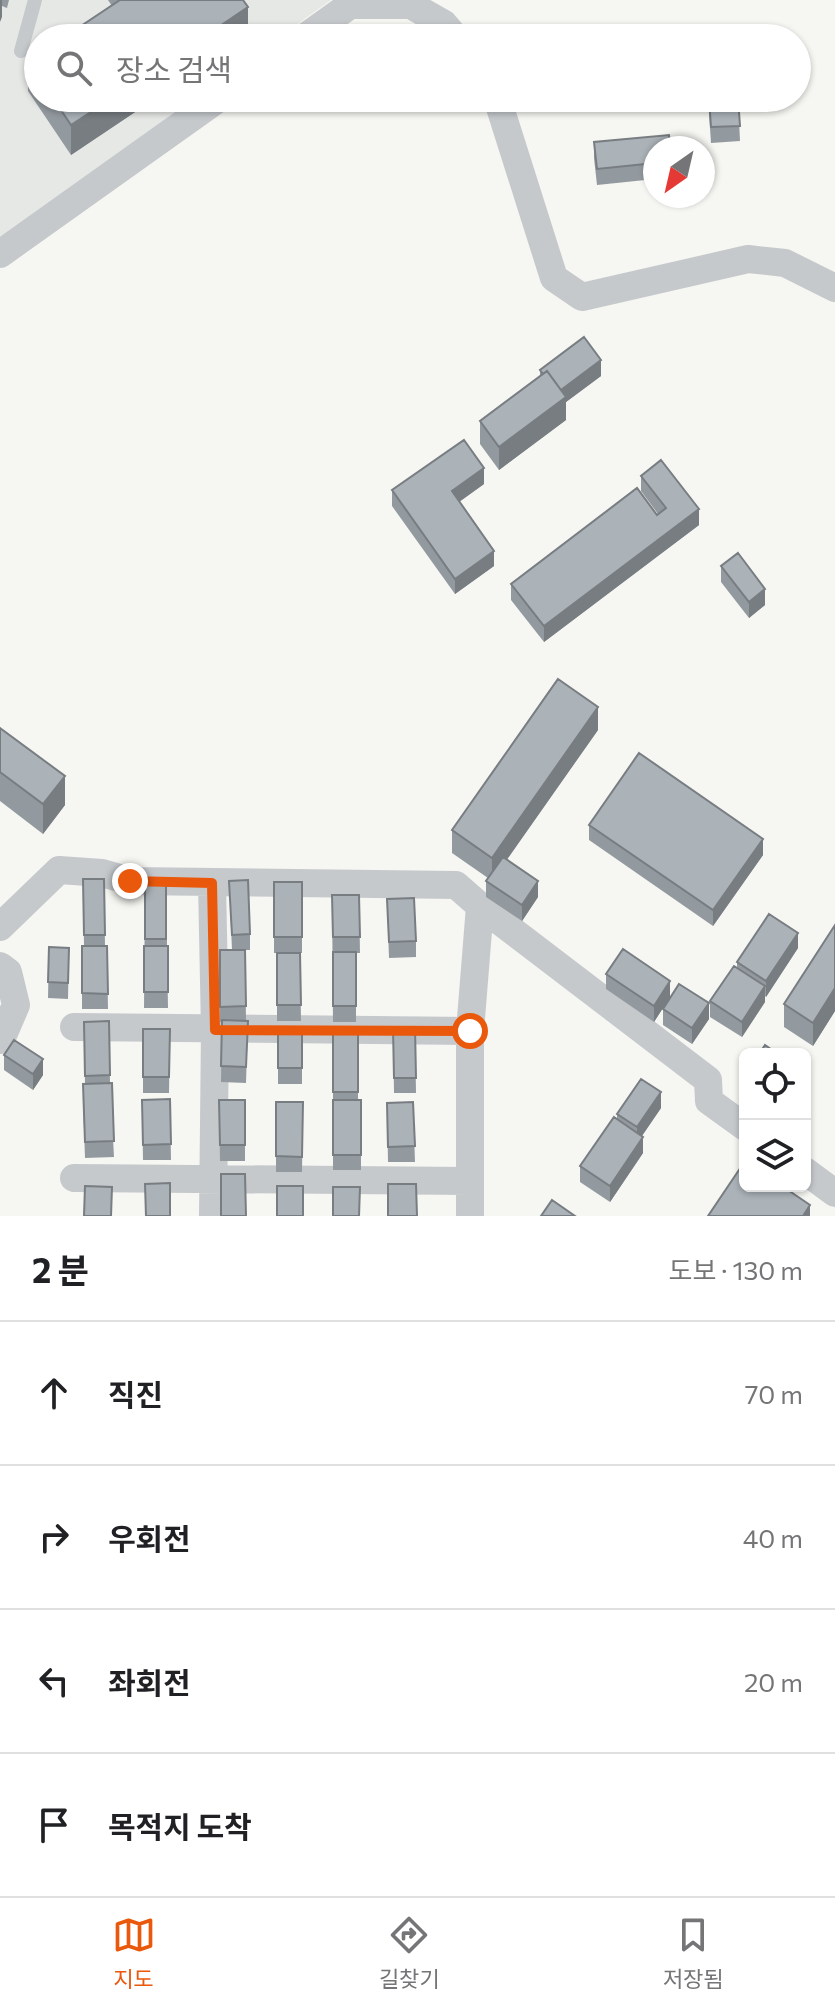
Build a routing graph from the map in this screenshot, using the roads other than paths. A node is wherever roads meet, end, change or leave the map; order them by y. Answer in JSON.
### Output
{"nodes":[{"id":1,"x":35,"y":0,"type":"edge"},
{"id":2,"x":28,"y":24,"type":"edge"},
{"id":3,"x":324,"y":24,"type":"edge"},
{"id":4,"x":444,"y":24,"type":"edge"},
{"id":5,"x":24,"y":40,"type":"edge"},
{"id":6,"x":21,"y":51,"type":"dead end"},
{"id":7,"x":199,"y":112,"type":"edge"},
{"id":8,"x":501,"y":112,"type":"edge"},
{"id":9,"x":0,"y":254,"type":"edge"},
{"id":10,"x":835,"y":288,"type":"edge"},
{"id":11,"x":212,"y":883,"type":"junction"},
{"id":12,"x":480,"y":906,"type":"junction"},
{"id":13,"x":0,"y":927,"type":"edge"},
{"id":14,"x":0,"y":966,"type":"edge"},
{"id":15,"x":74,"y":1027,"type":"dead end"},
{"id":16,"x":215,"y":1030,"type":"junction"},
{"id":17,"x":470,"y":1031,"type":"junction"},
{"id":18,"x":1,"y":1041,"type":"edge"},
{"id":19,"x":739,"y":1123,"type":"edge"},
{"id":20,"x":811,"y":1175,"type":"edge"},
{"id":21,"x":74,"y":1178,"type":"dead end"},
{"id":22,"x":212,"y":1180,"type":"junction"},
{"id":23,"x":469,"y":1181,"type":"junction"},
{"id":24,"x":835,"y":1193,"type":"edge"},
{"id":25,"x":213,"y":1216,"type":"edge"},
{"id":26,"x":470,"y":1216,"type":"edge"}],
"edges":[{"from":1,"to":2,"type":"lane"},
{"from":3,"to":4,"type":"street"},
{"from":5,"to":6,"type":"lane"},
{"from":7,"to":9,"type":"street"},
{"from":8,"to":10,"type":"street"},
{"from":11,"to":12,"type":"street"},
{"from":11,"to":13,"type":"street"},
{"from":11,"to":16,"type":"street"},
{"from":12,"to":17,"type":"street"},
{"from":12,"to":19,"type":"street"},
{"from":14,"to":18,"type":"street"},
{"from":15,"to":16,"type":"street"},
{"from":16,"to":17,"type":"street"},
{"from":16,"to":22,"type":"street"},
{"from":17,"to":23,"type":"street"},
{"from":20,"to":24,"type":"street"},
{"from":21,"to":22,"type":"street"},
{"from":22,"to":23,"type":"street"},
{"from":22,"to":25,"type":"street"},
{"from":23,"to":26,"type":"street"}]}
